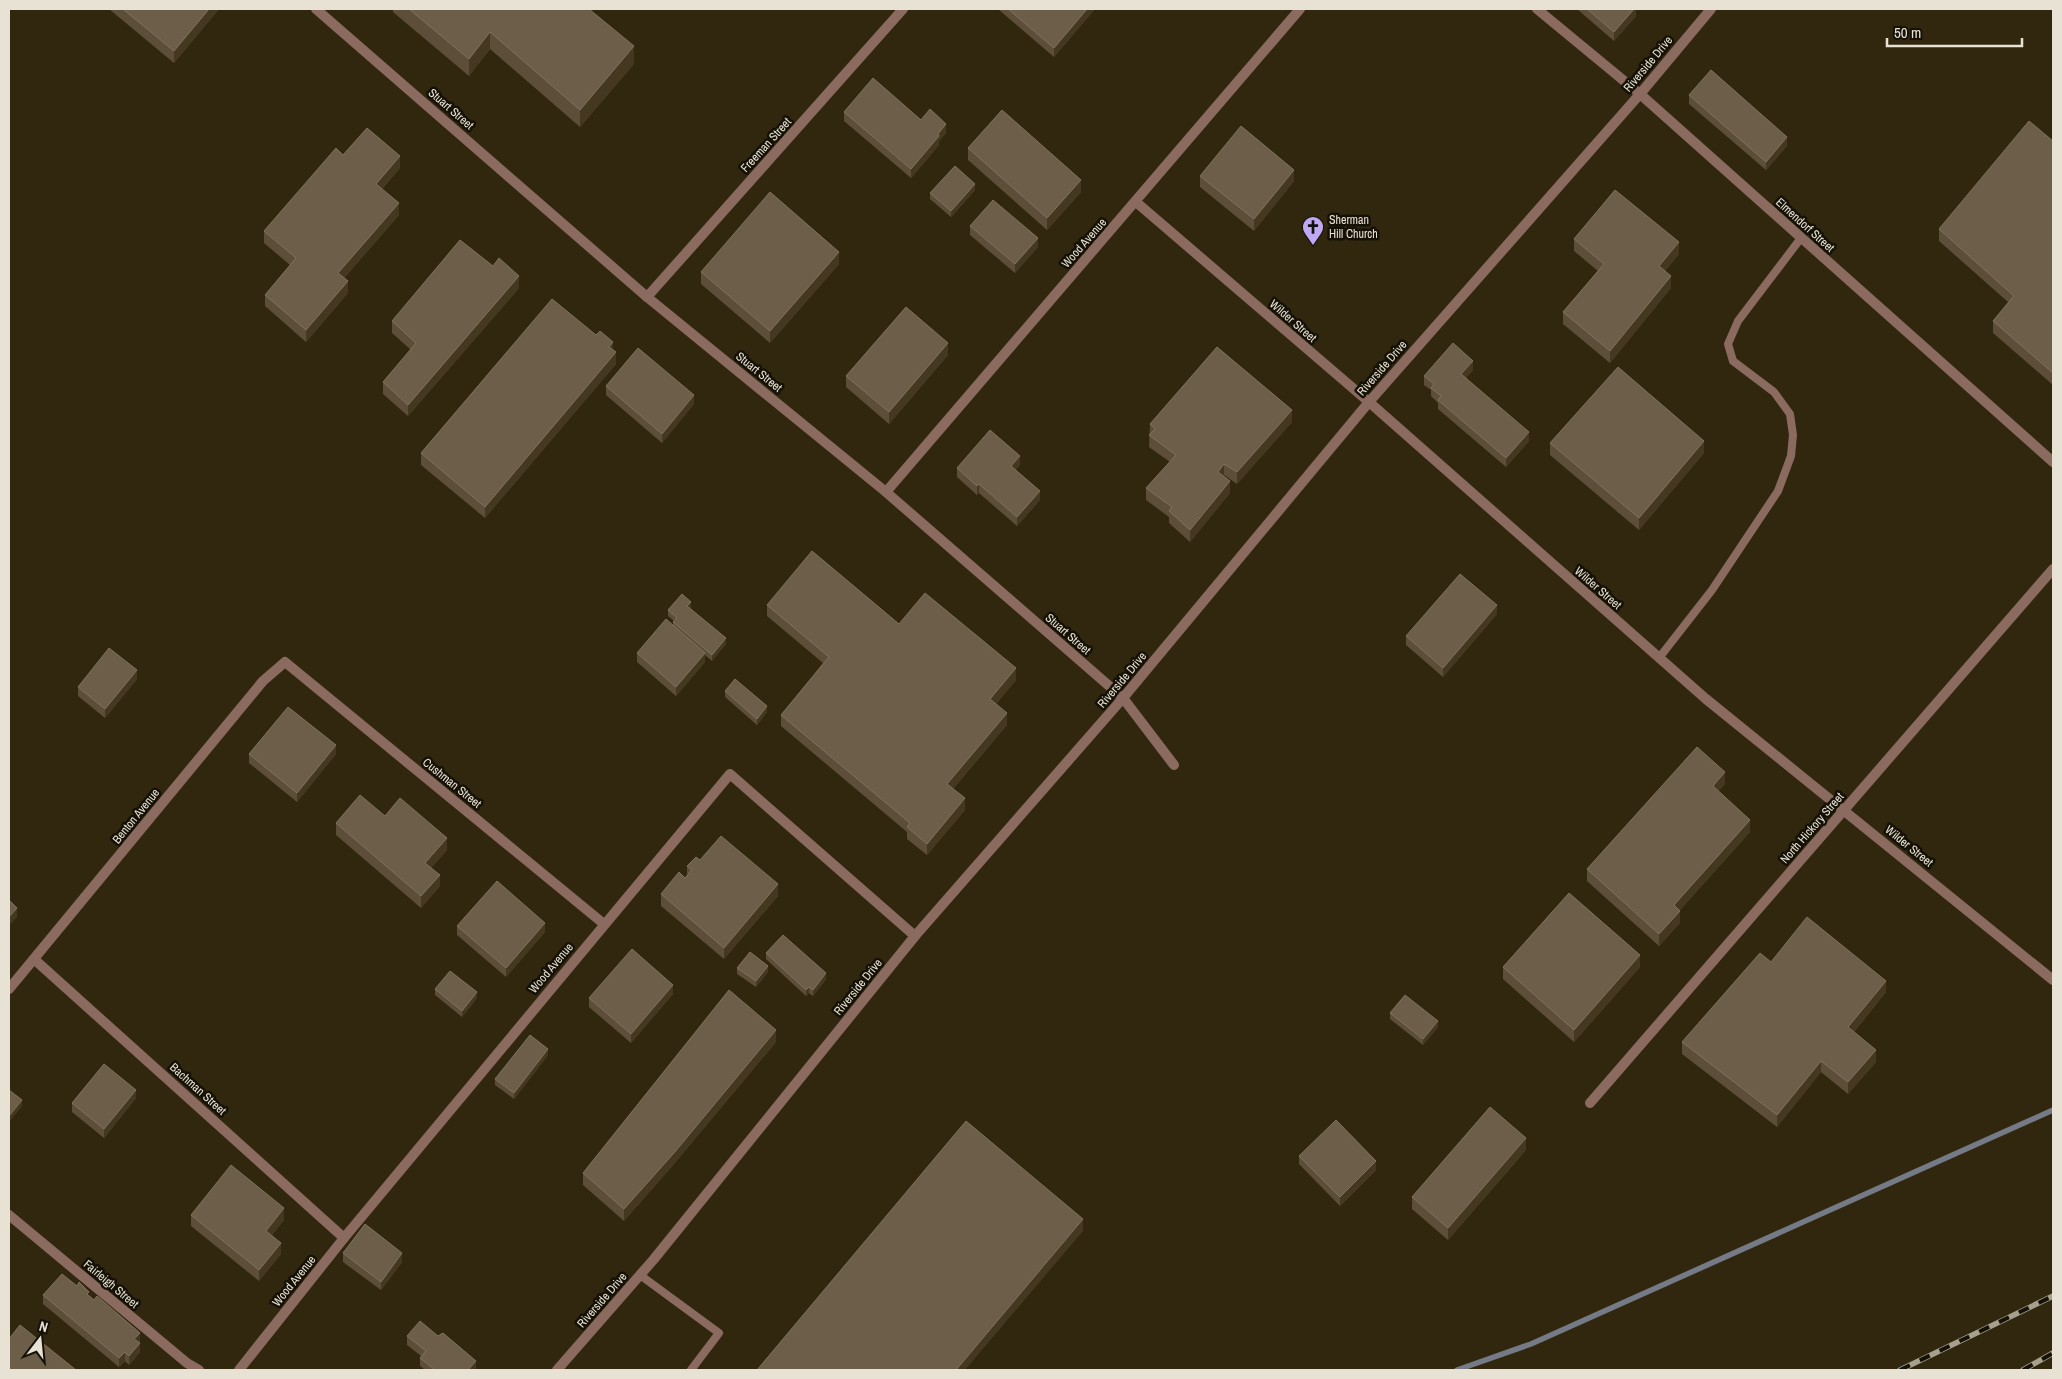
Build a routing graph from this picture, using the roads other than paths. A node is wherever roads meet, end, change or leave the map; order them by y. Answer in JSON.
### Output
{"nodes":[{"id":1,"x":316,"y":9,"type":"edge"},
{"id":2,"x":903,"y":9,"type":"edge"},
{"id":3,"x":1300,"y":9,"type":"edge"},
{"id":4,"x":1537,"y":9,"type":"edge"},
{"id":5,"x":1711,"y":9,"type":"edge"},
{"id":6,"x":1640,"y":94,"type":"junction"},
{"id":7,"x":1136,"y":202,"type":"junction"},
{"id":8,"x":1801,"y":238,"type":"junction"},
{"id":9,"x":647,"y":297,"type":"junction"},
{"id":10,"x":1369,"y":402,"type":"junction"},
{"id":11,"x":2053,"y":462,"type":"edge"},
{"id":12,"x":886,"y":492,"type":"junction"},
{"id":13,"x":2053,"y":570,"type":"edge"},
{"id":14,"x":1659,"y":658,"type":"junction"},
{"id":15,"x":284,"y":662,"type":"joint"},
{"id":16,"x":1123,"y":698,"type":"junction"},
{"id":17,"x":1174,"y":765,"type":"dead end"},
{"id":18,"x":1844,"y":810,"type":"junction"},
{"id":19,"x":604,"y":924,"type":"junction"},
{"id":20,"x":915,"y":936,"type":"junction"},
{"id":21,"x":34,"y":960,"type":"junction"},
{"id":22,"x":2053,"y":980,"type":"edge"},
{"id":23,"x":9,"y":989,"type":"edge"},
{"id":24,"x":1590,"y":1103,"type":"dead end"},
{"id":25,"x":9,"y":1214,"type":"edge"},
{"id":26,"x":344,"y":1238,"type":"junction"},
{"id":27,"x":640,"y":1275,"type":"junction"},
{"id":28,"x":184,"y":1367,"type":"edge"},
{"id":29,"x":199,"y":1370,"type":"edge"},
{"id":30,"x":239,"y":1370,"type":"edge"},
{"id":31,"x":557,"y":1370,"type":"edge"},
{"id":32,"x":691,"y":1370,"type":"edge"}],
"edges":[{"from":1,"to":9,"type":"street","name":"Stuart Street"},
{"from":2,"to":9,"type":"street","name":"Freeman Street"},
{"from":3,"to":7,"type":"street","name":"Wood Avenue"},
{"from":4,"to":6,"type":"street","name":"Elmendorf Street"},
{"from":5,"to":6,"type":"street","name":"Riverside Drive"},
{"from":6,"to":8,"type":"street","name":"Elmendorf Street"},
{"from":6,"to":10,"type":"street","name":"Riverside Drive"},
{"from":7,"to":10,"type":"street","name":"Wilder Street"},
{"from":7,"to":12,"type":"street","name":"Wood Avenue"},
{"from":8,"to":11,"type":"street","name":"Elmendorf Street"},
{"from":8,"to":14,"type":"lane"},
{"from":9,"to":12,"type":"street","name":"Stuart Street"},
{"from":10,"to":14,"type":"street","name":"Wilder Street"},
{"from":10,"to":16,"type":"street","name":"Riverside Drive"},
{"from":12,"to":16,"type":"street","name":"Stuart Street"},
{"from":13,"to":18,"type":"street","name":"North Hickory Street"},
{"from":14,"to":18,"type":"street","name":"Wilder Street"},
{"from":15,"to":19,"type":"street","name":"Cushman Street"},
{"from":15,"to":21,"type":"street","name":"Benton Avenue"},
{"from":16,"to":17,"type":"street","name":"Stuart Street"},
{"from":16,"to":20,"type":"street","name":"Riverside Drive"},
{"from":18,"to":22,"type":"street","name":"Wilder Street"},
{"from":18,"to":24,"type":"street","name":"North Hickory Street"},
{"from":19,"to":20,"type":"street","name":"Wood Avenue"},
{"from":19,"to":26,"type":"street","name":"Wood Avenue"},
{"from":20,"to":27,"type":"street","name":"Riverside Drive"},
{"from":21,"to":23,"type":"street","name":"Benton Avenue"},
{"from":21,"to":26,"type":"street","name":"Bachman Street"},
{"from":25,"to":28,"type":"street","name":"Fairleigh Street"},
{"from":26,"to":30,"type":"street","name":"Wood Avenue"},
{"from":27,"to":31,"type":"street","name":"Riverside Drive"},
{"from":27,"to":32,"type":"lane"},
{"from":28,"to":29,"type":"street","name":"Fairleigh Street"}]}
